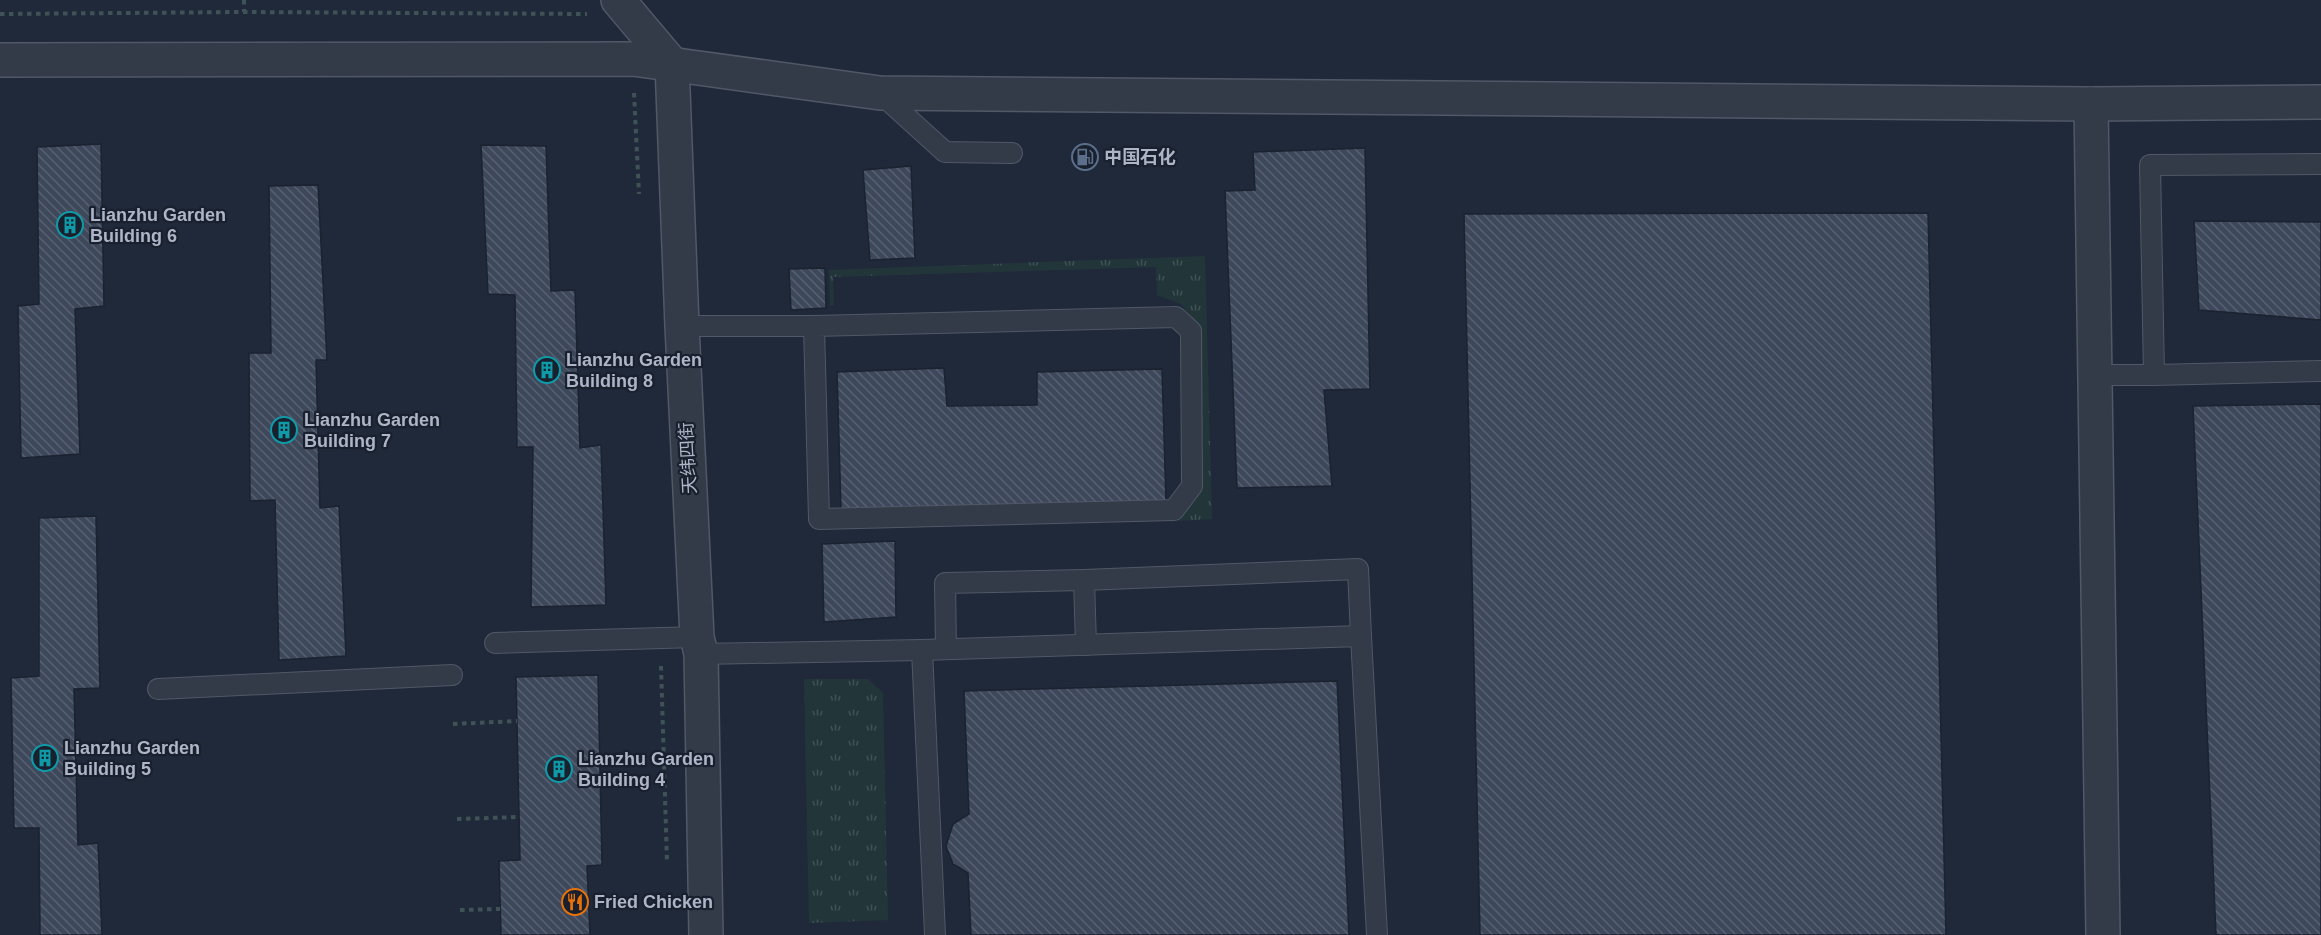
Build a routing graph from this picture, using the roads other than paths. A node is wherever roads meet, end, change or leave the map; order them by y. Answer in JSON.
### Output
{"nodes":[{"id":1,"x":624,"y":7,"type":"edge"},
{"id":2,"x":0,"y":60,"type":"edge"},
{"id":3,"x":672,"y":64,"type":"junction"},
{"id":4,"x":880,"y":93,"type":"junction"},
{"id":5,"x":2321,"y":102,"type":"edge"},
{"id":6,"x":2091,"y":104,"type":"junction"},
{"id":7,"x":1012,"y":153,"type":"dead end"},
{"id":8,"x":2321,"y":164,"type":"edge"},
{"id":9,"x":682,"y":326,"type":"junction"},
{"id":10,"x":814,"y":326,"type":"junction"},
{"id":11,"x":2321,"y":371,"type":"edge"},
{"id":12,"x":2095,"y":375,"type":"junction"},
{"id":13,"x":2154,"y":375,"type":"junction"},
{"id":14,"x":1084,"y":580,"type":"junction"},
{"id":15,"x":1361,"y":636,"type":"junction"},
{"id":16,"x":495,"y":643,"type":"dead end"},
{"id":17,"x":699,"y":645,"type":"junction"},
{"id":18,"x":1086,"y":645,"type":"junction"},
{"id":19,"x":946,"y":649,"type":"junction"},
{"id":20,"x":922,"y":650,"type":"junction"},
{"id":21,"x":452,"y":675,"type":"dead end"},
{"id":22,"x":158,"y":689,"type":"dead end"},
{"id":23,"x":706,"y":935,"type":"edge"},
{"id":24,"x":935,"y":935,"type":"edge"},
{"id":25,"x":1377,"y":935,"type":"edge"},
{"id":26,"x":2103,"y":935,"type":"edge"}],
"edges":[{"from":1,"to":3,"type":"street"},
{"from":2,"to":3,"type":"street"},
{"from":3,"to":4,"type":"street"},
{"from":3,"to":9,"type":"street","name":"天纬四街"},
{"from":4,"to":6,"type":"street"},
{"from":4,"to":7,"type":"lane"},
{"from":5,"to":6,"type":"street"},
{"from":6,"to":12,"type":"street"},
{"from":8,"to":13,"type":"lane"},
{"from":9,"to":10,"type":"lane"},
{"from":9,"to":17,"type":"street","name":"天纬四街"},
{"from":10,"to":10,"type":"lane"},
{"from":11,"to":13,"type":"lane"},
{"from":12,"to":13,"type":"lane"},
{"from":12,"to":26,"type":"street"},
{"from":14,"to":15,"type":"lane"},
{"from":14,"to":18,"type":"lane"},
{"from":14,"to":19,"type":"lane"},
{"from":15,"to":18,"type":"lane"},
{"from":15,"to":25,"type":"lane"},
{"from":16,"to":17,"type":"lane"},
{"from":17,"to":20,"type":"lane"},
{"from":17,"to":23,"type":"street","name":"天纬四街"},
{"from":18,"to":19,"type":"lane"},
{"from":19,"to":20,"type":"lane"},
{"from":20,"to":24,"type":"lane"},
{"from":21,"to":22,"type":"lane"}]}
